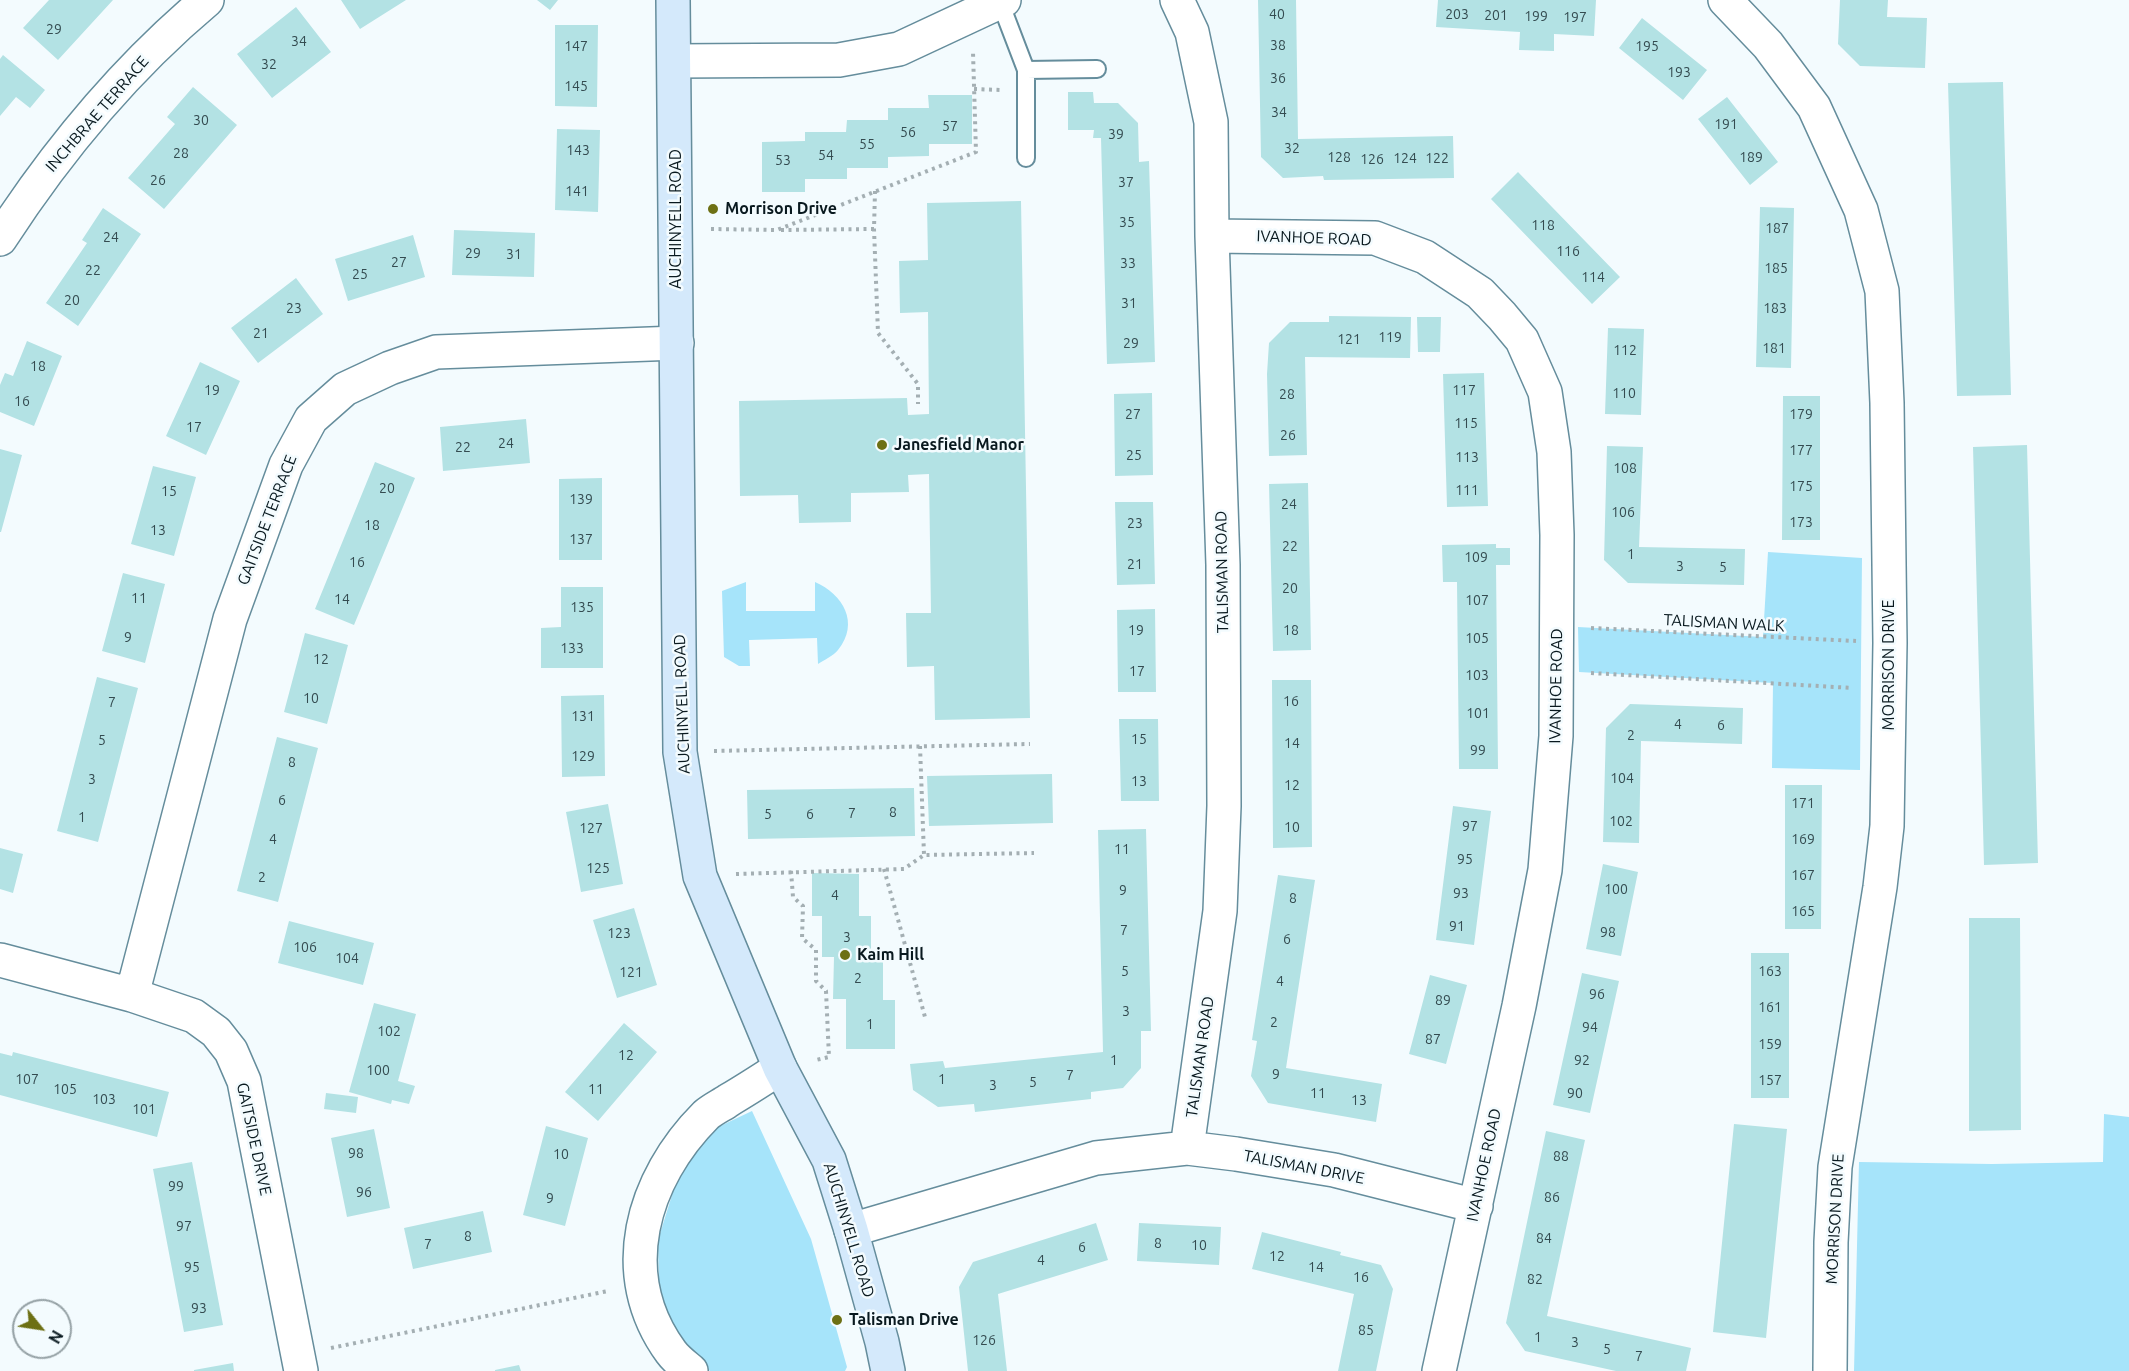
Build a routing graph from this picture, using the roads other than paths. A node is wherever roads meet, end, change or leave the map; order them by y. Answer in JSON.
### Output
{"nodes":[{"id":1,"x":207,"y":0,"type":"edge"},
{"id":2,"x":673,"y":0,"type":"edge"},
{"id":3,"x":1177,"y":0,"type":"edge"},
{"id":4,"x":1725,"y":0,"type":"edge"},
{"id":5,"x":992,"y":6,"type":"edge"},
{"id":6,"x":675,"y":61,"type":"junction"},
{"id":7,"x":1097,"y":69,"type":"dead end"},
{"id":8,"x":1026,"y":70,"type":"junction"},
{"id":9,"x":1026,"y":158,"type":"dead end"},
{"id":10,"x":1212,"y":236,"type":"junction"},
{"id":11,"x":0,"y":239,"type":"edge"},
{"id":12,"x":677,"y":343,"type":"junction"},
{"id":13,"x":0,"y":960,"type":"edge"},
{"id":14,"x":132,"y":995,"type":"junction"},
{"id":15,"x":780,"y":1068,"type":"junction"},
{"id":16,"x":1187,"y":1148,"type":"junction"},
{"id":17,"x":1476,"y":1206,"type":"junction"},
{"id":18,"x":851,"y":1230,"type":"junction"},
{"id":19,"x":299,"y":1363,"type":"edge"},
{"id":20,"x":691,"y":1371,"type":"edge"},
{"id":21,"x":888,"y":1371,"type":"edge"},
{"id":22,"x":1439,"y":1371,"type":"edge"},
{"id":23,"x":1830,"y":1371,"type":"edge"}],
"edges":[{"from":1,"to":11,"type":"street","name":"INCHBRAE TERRACE"},
{"from":2,"to":6,"type":"street","name":"AUCHINYELL ROAD"},
{"from":3,"to":10,"type":"street","name":"TALISMAN ROAD"},
{"from":4,"to":23,"type":"street","name":"MORRISON DRIVE"},
{"from":5,"to":6,"type":"street"},
{"from":5,"to":8,"type":"lane"},
{"from":6,"to":12,"type":"street","name":"AUCHINYELL ROAD"},
{"from":7,"to":8,"type":"lane"},
{"from":8,"to":9,"type":"lane"},
{"from":10,"to":16,"type":"street","name":"TALISMAN ROAD"},
{"from":10,"to":17,"type":"street","name":"IVANHOE ROAD"},
{"from":12,"to":14,"type":"street","name":"GAITSIDE TERRACE"},
{"from":12,"to":15,"type":"street","name":"AUCHINYELL ROAD"},
{"from":13,"to":14,"type":"street","name":"GAITSIDE DRIVE"},
{"from":14,"to":19,"type":"street","name":"GAITSIDE DRIVE"},
{"from":15,"to":18,"type":"street","name":"AUCHINYELL ROAD"},
{"from":15,"to":20,"type":"street"},
{"from":16,"to":17,"type":"street","name":"TALISMAN DRIVE"},
{"from":16,"to":18,"type":"street","name":"TALISMAN DRIVE"},
{"from":17,"to":22,"type":"street","name":"IVANHOE ROAD"},
{"from":18,"to":21,"type":"street","name":"AUCHINYELL ROAD"}]}
